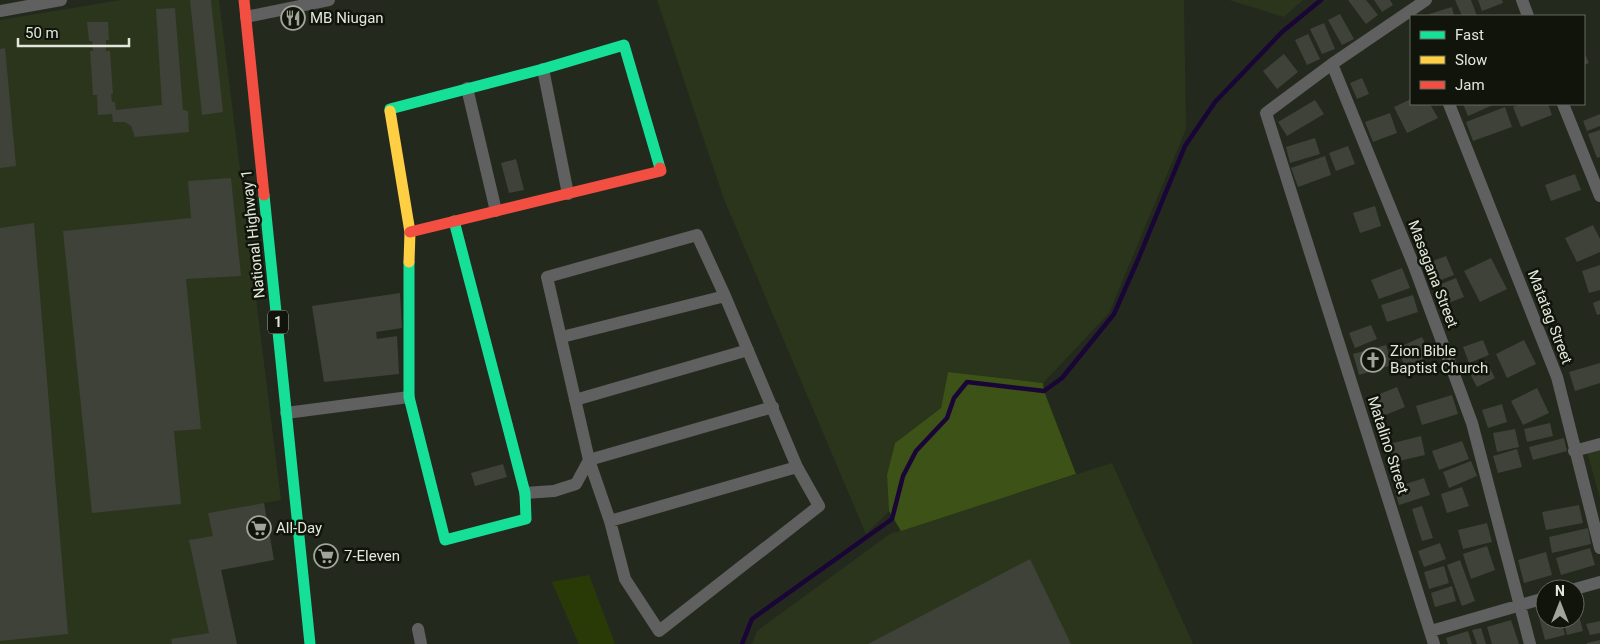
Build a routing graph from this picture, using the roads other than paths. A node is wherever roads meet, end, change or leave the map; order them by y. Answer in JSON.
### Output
{"nodes":[{"id":1,"x":61,"y":0,"type":"edge"},
{"id":2,"x":244,"y":0,"type":"edge"},
{"id":3,"x":329,"y":0,"type":"edge"},
{"id":4,"x":1426,"y":0,"type":"edge"},
{"id":5,"x":1522,"y":0,"type":"edge"},
{"id":6,"x":0,"y":11,"type":"edge"},
{"id":7,"x":1413,"y":13,"type":"edge"},
{"id":8,"x":1528,"y":15,"type":"edge"},
{"id":9,"x":246,"y":17,"type":"junction"},
{"id":10,"x":1332,"y":64,"type":"junction"},
{"id":11,"x":543,"y":68,"type":"junction"},
{"id":12,"x":467,"y":88,"type":"junction"},
{"id":13,"x":1449,"y":105,"type":"edge"},
{"id":14,"x":1563,"y":105,"type":"edge"},
{"id":15,"x":568,"y":194,"type":"junction"},
{"id":16,"x":1600,"y":196,"type":"edge"},
{"id":17,"x":496,"y":211,"type":"junction"},
{"id":18,"x":454,"y":221,"type":"junction"},
{"id":19,"x":410,"y":232,"type":"junction"},
{"id":20,"x":725,"y":296,"type":"junction"},
{"id":21,"x":562,"y":337,"type":"junction"},
{"id":22,"x":748,"y":350,"type":"junction"},
{"id":23,"x":409,"y":397,"type":"junction"},
{"id":24,"x":575,"y":400,"type":"junction"},
{"id":25,"x":773,"y":408,"type":"junction"},
{"id":26,"x":286,"y":413,"type":"junction"},
{"id":27,"x":1600,"y":444,"type":"edge"},
{"id":28,"x":1574,"y":451,"type":"junction"},
{"id":29,"x":590,"y":460,"type":"junction"},
{"id":30,"x":797,"y":467,"type":"junction"},
{"id":31,"x":524,"y":493,"type":"junction"},
{"id":32,"x":610,"y":521,"type":"junction"},
{"id":33,"x":1600,"y":548,"type":"edge"},
{"id":34,"x":1600,"y":582,"type":"edge"},
{"id":35,"x":1585,"y":586,"type":"edge"},
{"id":36,"x":1535,"y":601,"type":"edge"},
{"id":37,"x":1519,"y":605,"type":"junction"},
{"id":38,"x":418,"y":629,"type":"dead end"},
{"id":39,"x":1431,"y":631,"type":"junction"},
{"id":40,"x":310,"y":644,"type":"edge"},
{"id":41,"x":421,"y":644,"type":"edge"},
{"id":42,"x":1434,"y":644,"type":"edge"},
{"id":43,"x":1530,"y":644,"type":"edge"}],
"edges":[{"from":1,"to":6,"type":"street"},
{"from":2,"to":9,"type":"main road","name":"National Highway 1","number":"1"},
{"from":3,"to":9,"type":"street"},
{"from":4,"to":7,"type":"street"},
{"from":5,"to":8,"type":"street"},
{"from":7,"to":10,"type":"street"},
{"from":9,"to":26,"type":"main road","name":"National Highway 1","number":"1"},
{"from":10,"to":37,"type":"street","name":"Masagana Street"},
{"from":10,"to":39,"type":"street","name":"Matalino Street"},
{"from":11,"to":12,"type":"main road"},
{"from":11,"to":15,"type":"street"},
{"from":11,"to":15,"type":"main road"},
{"from":12,"to":17,"type":"street"},
{"from":12,"to":19,"type":"main road"},
{"from":13,"to":28,"type":"street","name":"Matatag Street"},
{"from":14,"to":16,"type":"street"},
{"from":15,"to":17,"type":"main road"},
{"from":17,"to":18,"type":"main road"},
{"from":18,"to":19,"type":"main road"},
{"from":18,"to":31,"type":"main road"},
{"from":19,"to":23,"type":"main road"},
{"from":20,"to":21,"type":"street"},
{"from":20,"to":21,"type":"street"},
{"from":20,"to":22,"type":"street"},
{"from":21,"to":24,"type":"street"},
{"from":22,"to":24,"type":"street"},
{"from":22,"to":25,"type":"street"},
{"from":23,"to":26,"type":"street"},
{"from":23,"to":31,"type":"main road"},
{"from":24,"to":29,"type":"street"},
{"from":25,"to":29,"type":"street"},
{"from":25,"to":30,"type":"street"},
{"from":26,"to":40,"type":"main road","name":"National Highway 1","number":"1"},
{"from":27,"to":28,"type":"street"},
{"from":28,"to":33,"type":"street","name":"Matatag Street"},
{"from":29,"to":31,"type":"street"},
{"from":29,"to":32,"type":"street"},
{"from":30,"to":32,"type":"street"},
{"from":30,"to":32,"type":"street"},
{"from":34,"to":35,"type":"street"},
{"from":36,"to":37,"type":"street"},
{"from":37,"to":39,"type":"street"},
{"from":37,"to":43,"type":"street","name":"Masagana Street"},
{"from":38,"to":41,"type":"street"},
{"from":39,"to":42,"type":"street","name":"Matalino Street"}]}
